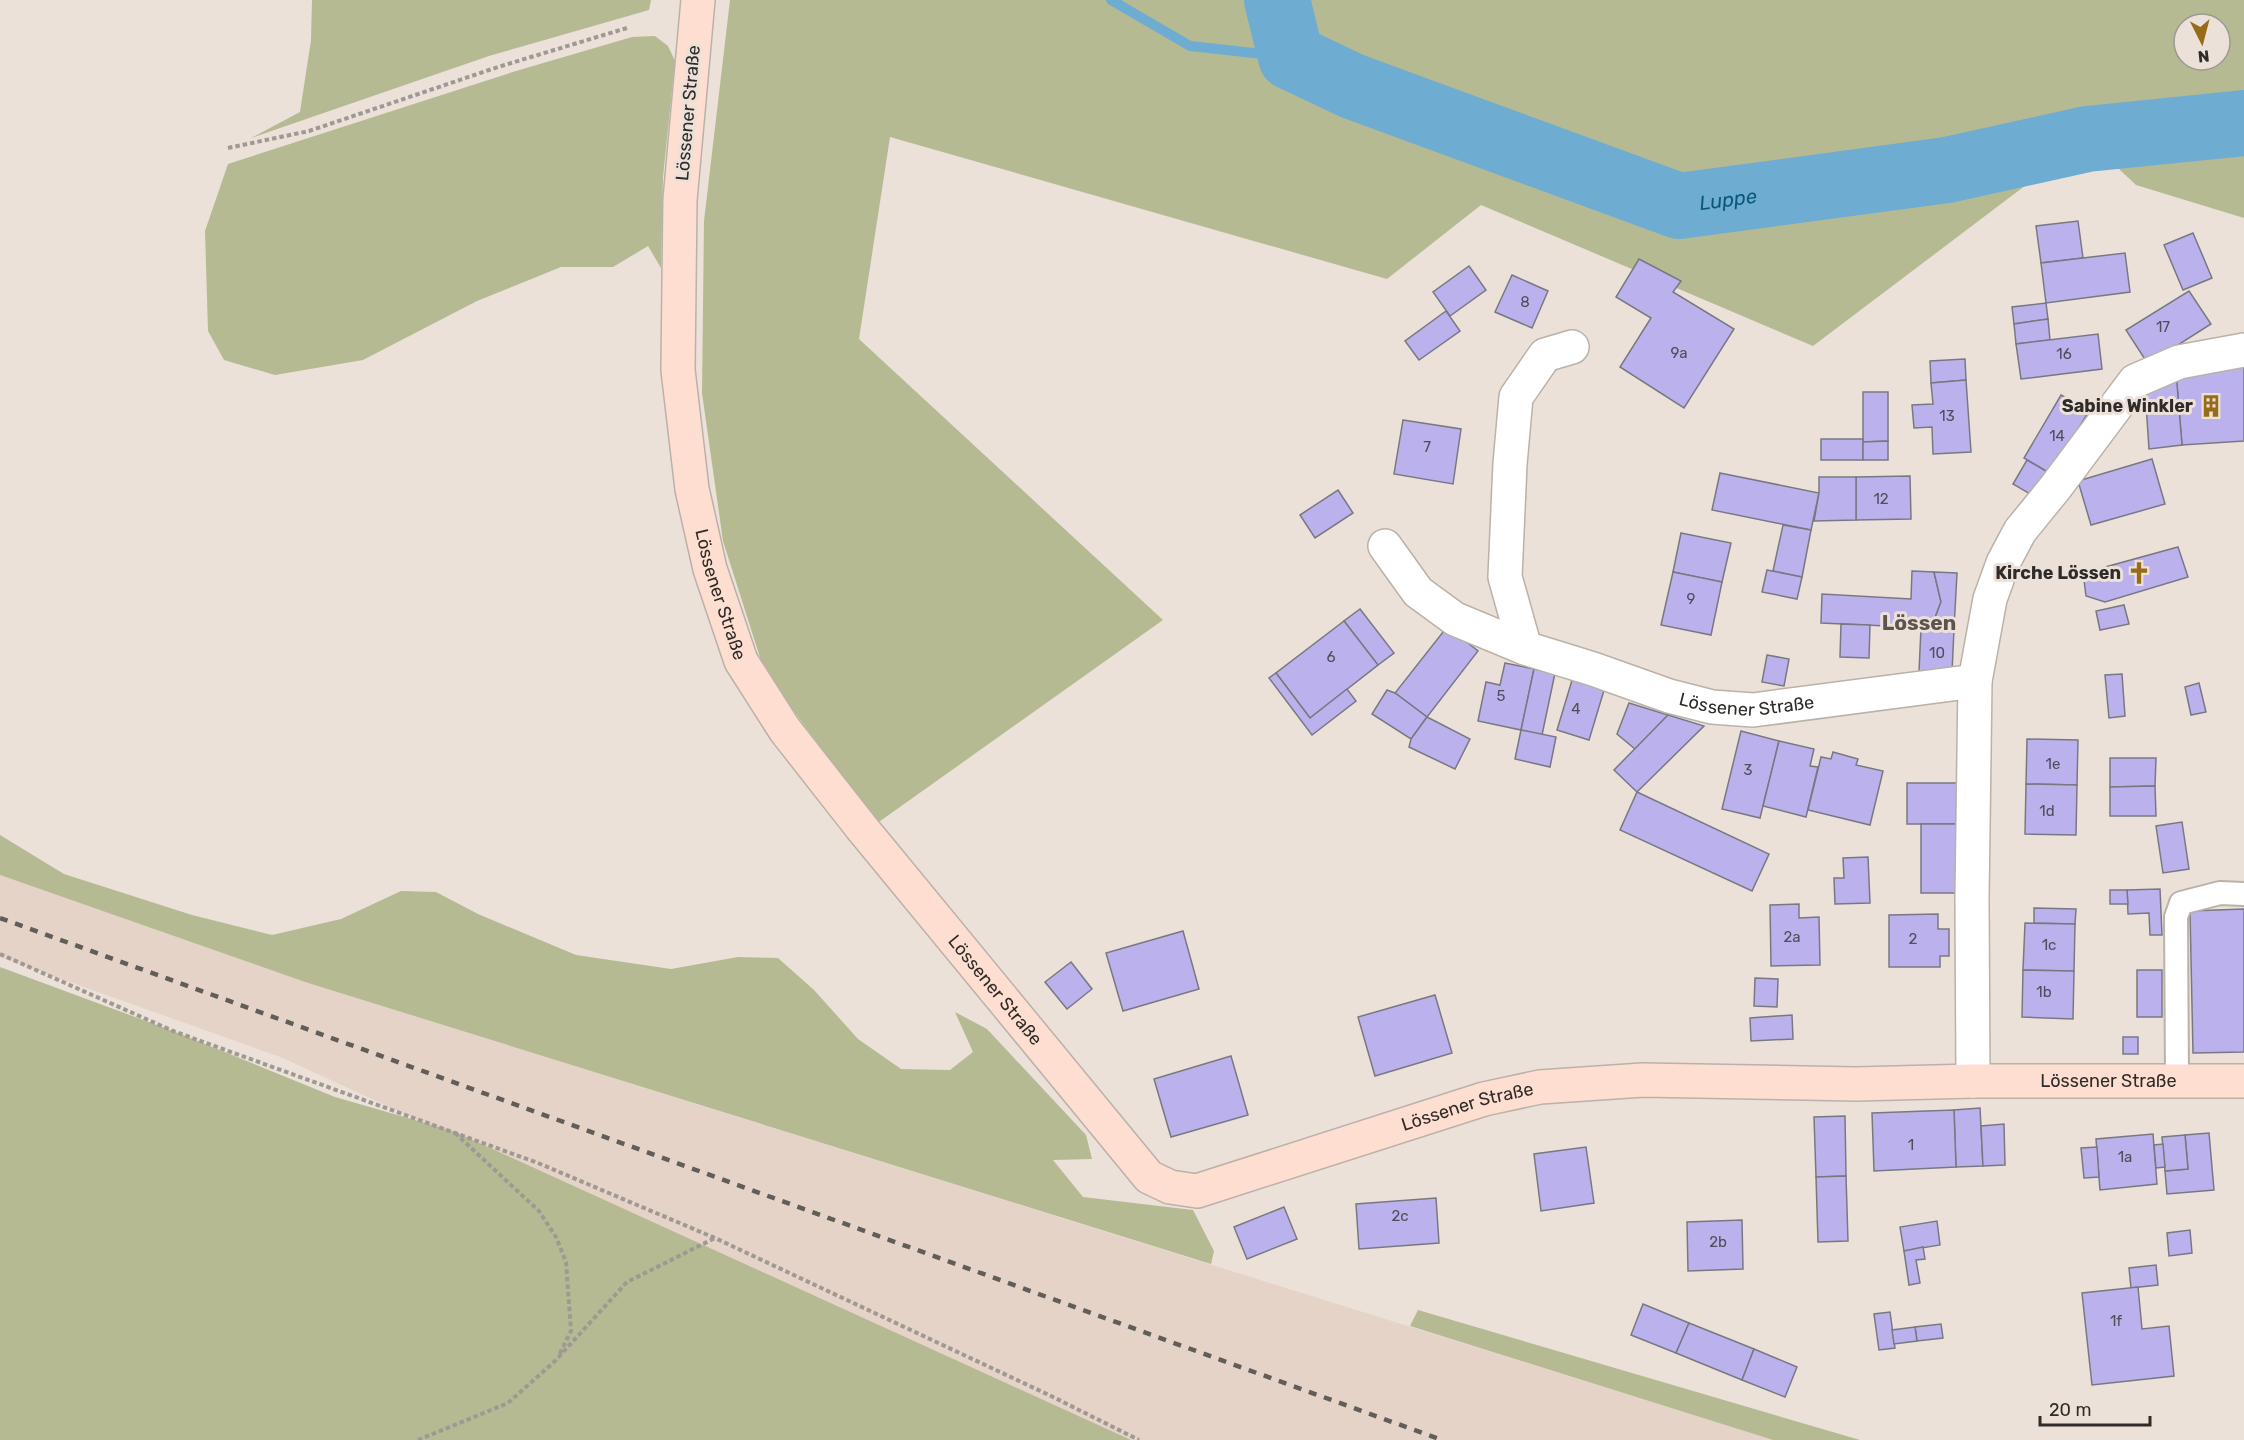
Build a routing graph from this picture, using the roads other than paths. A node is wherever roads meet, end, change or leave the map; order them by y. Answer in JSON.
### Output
{"nodes":[{"id":1,"x":698,"y":0,"type":"edge"},
{"id":2,"x":1572,"y":347,"type":"dead end"},
{"id":3,"x":2244,"y":350,"type":"edge"},
{"id":4,"x":1384,"y":546,"type":"dead end"},
{"id":5,"x":1525,"y":648,"type":"junction"},
{"id":6,"x":1975,"y":681,"type":"junction"},
{"id":7,"x":2244,"y":894,"type":"edge"},
{"id":8,"x":1973,"y":1081,"type":"junction"},
{"id":9,"x":2177,"y":1081,"type":"junction"},
{"id":10,"x":2244,"y":1081,"type":"edge"}],
"edges":[{"from":1,"to":8,"type":"street","name":"Lössener Straße"},
{"from":2,"to":5,"type":"street"},
{"from":3,"to":6,"type":"street"},
{"from":4,"to":5,"type":"street","name":"Lössener Straße"},
{"from":5,"to":6,"type":"street","name":"Lössener Straße"},
{"from":6,"to":8,"type":"street"},
{"from":7,"to":9,"type":"lane"},
{"from":8,"to":9,"type":"street","name":"Lössener Straße"},
{"from":9,"to":10,"type":"street","name":"Lössener Straße"}]}
